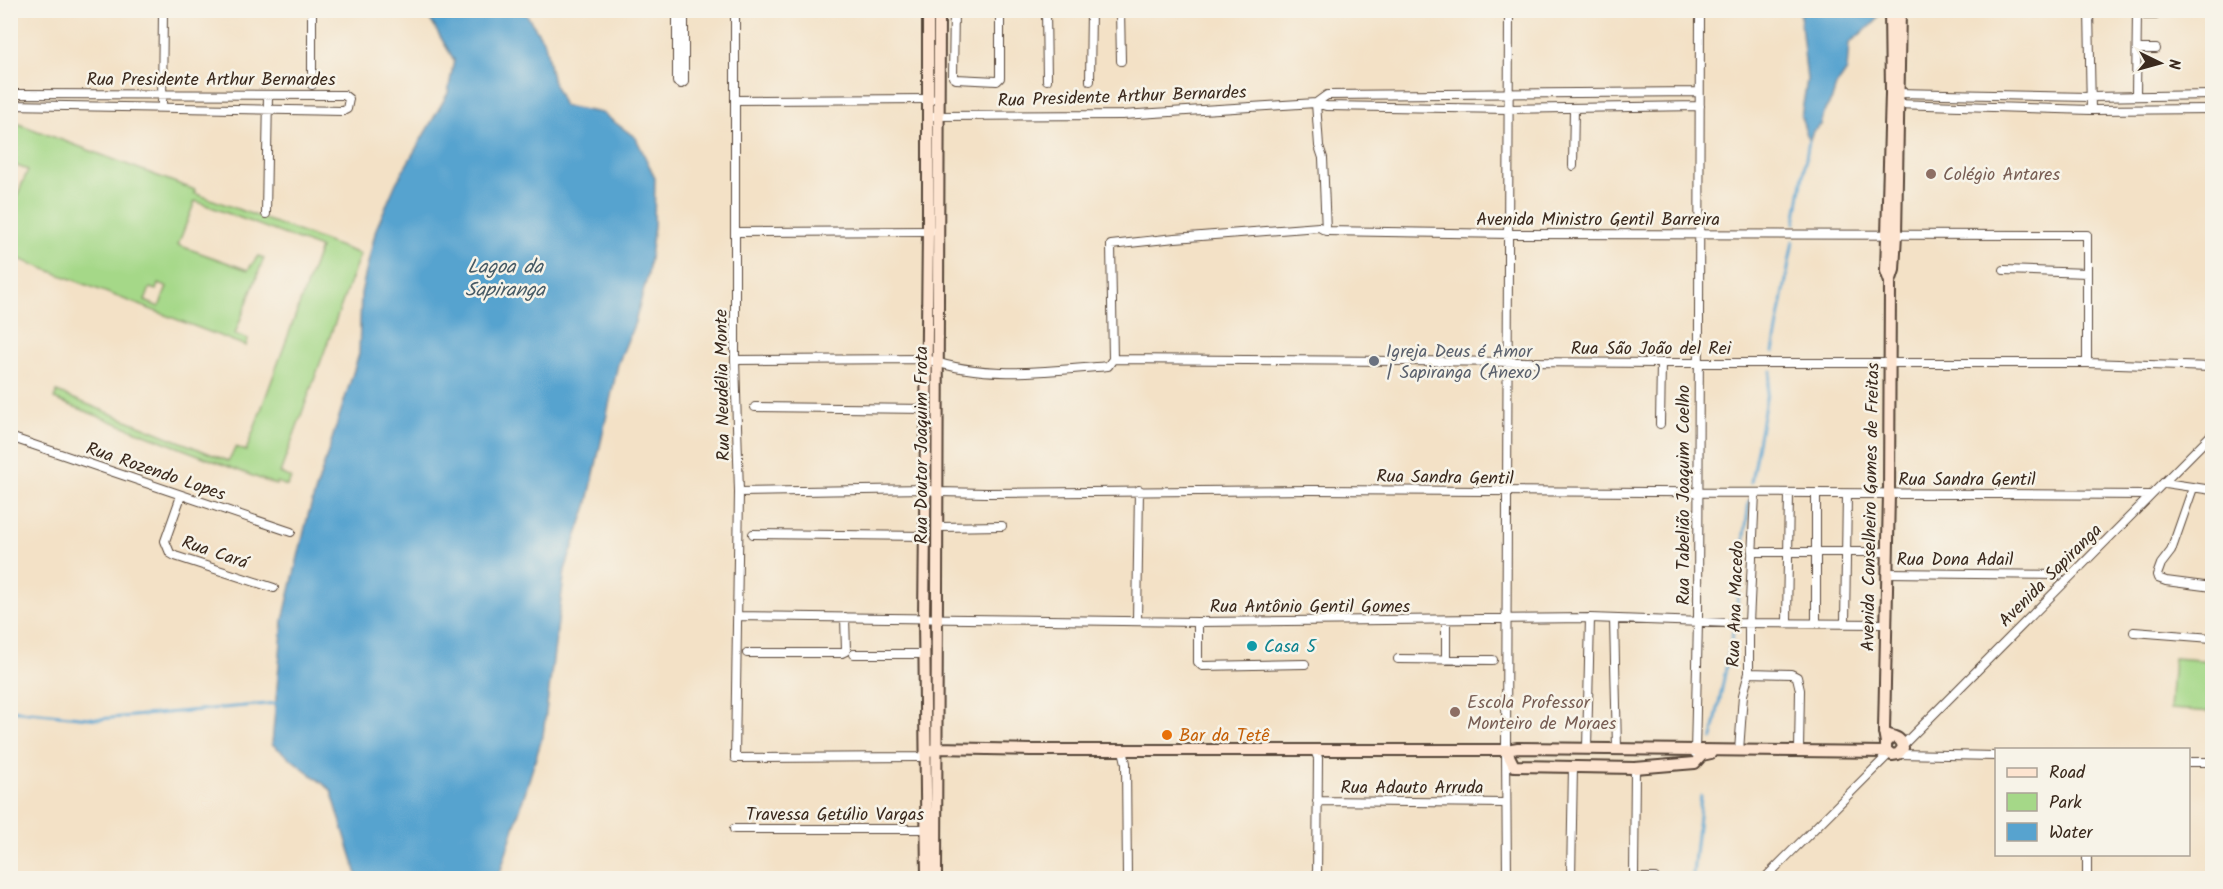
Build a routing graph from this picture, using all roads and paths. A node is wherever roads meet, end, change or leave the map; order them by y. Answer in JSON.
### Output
{"nodes":[{"id":1,"x":164,"y":10,"type":"edge"},
{"id":2,"x":312,"y":10,"type":"edge"},
{"id":3,"x":677,"y":10,"type":"edge"},
{"id":4,"x":684,"y":10,"type":"edge"},
{"id":5,"x":735,"y":10,"type":"edge"},
{"id":6,"x":928,"y":10,"type":"edge"},
{"id":7,"x":939,"y":10,"type":"edge"},
{"id":8,"x":954,"y":10,"type":"edge"},
{"id":9,"x":1000,"y":10,"type":"edge"},
{"id":10,"x":1046,"y":10,"type":"edge"},
{"id":11,"x":1091,"y":10,"type":"edge"},
{"id":12,"x":1120,"y":10,"type":"edge"},
{"id":13,"x":1509,"y":10,"type":"edge"},
{"id":14,"x":1700,"y":10,"type":"edge"},
{"id":15,"x":1890,"y":10,"type":"edge"},
{"id":16,"x":1900,"y":10,"type":"edge"},
{"id":17,"x":2089,"y":10,"type":"edge"},
{"id":18,"x":2137,"y":13,"type":"edge"},
{"id":19,"x":2156,"y":15,"type":"dead end"},
{"id":20,"x":2137,"y":49,"type":"junction"},
{"id":21,"x":2156,"y":49,"type":"dead end"},
{"id":22,"x":1121,"y":61,"type":"dead end"},
{"id":23,"x":1047,"y":80,"type":"dead end"},
{"id":24,"x":1090,"y":81,"type":"dead end"},
{"id":25,"x":312,"y":85,"type":"dead end"},
{"id":26,"x":1700,"y":92,"type":"junction"},
{"id":27,"x":64,"y":93,"type":"junction"},
{"id":28,"x":1509,"y":93,"type":"junction"},
{"id":29,"x":10,"y":94,"type":"edge"},
{"id":30,"x":162,"y":94,"type":"junction"},
{"id":31,"x":268,"y":95,"type":"junction"},
{"id":32,"x":2212,"y":95,"type":"edge"},
{"id":33,"x":2136,"y":96,"type":"junction"},
{"id":34,"x":2090,"y":97,"type":"junction"},
{"id":35,"x":1895,"y":98,"type":"junction"},
{"id":36,"x":934,"y":99,"type":"junction"},
{"id":37,"x":735,"y":100,"type":"junction"},
{"id":38,"x":1316,"y":103,"type":"junction"},
{"id":39,"x":10,"y":105,"type":"edge"},
{"id":40,"x":63,"y":106,"type":"junction"},
{"id":41,"x":1700,"y":106,"type":"junction"},
{"id":42,"x":162,"y":107,"type":"junction"},
{"id":43,"x":1574,"y":108,"type":"junction"},
{"id":44,"x":268,"y":109,"type":"junction"},
{"id":45,"x":1509,"y":109,"type":"junction"},
{"id":46,"x":2212,"y":109,"type":"edge"},
{"id":47,"x":2091,"y":110,"type":"junction"},
{"id":48,"x":934,"y":116,"type":"junction"},
{"id":49,"x":1573,"y":166,"type":"dead end"},
{"id":50,"x":266,"y":214,"type":"dead end"},
{"id":51,"x":933,"y":231,"type":"junction"},
{"id":52,"x":1326,"y":231,"type":"junction"},
{"id":53,"x":736,"y":232,"type":"junction"},
{"id":54,"x":1700,"y":233,"type":"junction"},
{"id":55,"x":1510,"y":234,"type":"junction"},
{"id":56,"x":1892,"y":235,"type":"junction"},
{"id":57,"x":2004,"y":270,"type":"dead end"},
{"id":58,"x":2087,"y":273,"type":"junction"},
{"id":59,"x":927,"y":359,"type":"junction"},
{"id":60,"x":1113,"y":359,"type":"junction"},
{"id":61,"x":735,"y":360,"type":"junction"},
{"id":62,"x":1889,"y":362,"type":"junction"},
{"id":63,"x":938,"y":363,"type":"junction"},
{"id":64,"x":1508,"y":363,"type":"junction"},
{"id":65,"x":1661,"y":363,"type":"junction"},
{"id":66,"x":2087,"y":363,"type":"junction"},
{"id":67,"x":1698,"y":364,"type":"junction"},
{"id":68,"x":2212,"y":367,"type":"edge"},
{"id":69,"x":754,"y":407,"type":"dead end"},
{"id":70,"x":927,"y":410,"type":"junction"},
{"id":71,"x":1660,"y":424,"type":"dead end"},
{"id":72,"x":2212,"y":434,"type":"edge"},
{"id":73,"x":10,"y":437,"type":"edge"},
{"id":74,"x":2165,"y":483,"type":"junction"},
{"id":75,"x":2193,"y":488,"type":"junction"},
{"id":76,"x":926,"y":489,"type":"junction"},
{"id":77,"x":1139,"y":490,"type":"junction"},
{"id":78,"x":2212,"y":490,"type":"edge"},
{"id":79,"x":739,"y":492,"type":"junction"},
{"id":80,"x":939,"y":492,"type":"junction"},
{"id":81,"x":1507,"y":492,"type":"junction"},
{"id":82,"x":1698,"y":493,"type":"junction"},
{"id":83,"x":1755,"y":493,"type":"junction"},
{"id":84,"x":1789,"y":493,"type":"junction"},
{"id":85,"x":1816,"y":493,"type":"junction"},
{"id":86,"x":1847,"y":494,"type":"junction"},
{"id":87,"x":1889,"y":494,"type":"junction"},
{"id":88,"x":2151,"y":495,"type":"junction"},
{"id":89,"x":181,"y":496,"type":"junction"},
{"id":90,"x":1002,"y":526,"type":"dead end"},
{"id":91,"x":939,"y":527,"type":"junction"},
{"id":92,"x":291,"y":532,"type":"dead end"},
{"id":93,"x":753,"y":534,"type":"dead end"},
{"id":94,"x":926,"y":536,"type":"junction"},
{"id":95,"x":1752,"y":552,"type":"junction"},
{"id":96,"x":1788,"y":552,"type":"junction"},
{"id":97,"x":1816,"y":552,"type":"junction"},
{"id":98,"x":1846,"y":552,"type":"junction"},
{"id":99,"x":1888,"y":552,"type":"junction"},
{"id":100,"x":1887,"y":573,"type":"junction"},
{"id":101,"x":2059,"y":575,"type":"dead end"},
{"id":102,"x":2212,"y":586,"type":"edge"},
{"id":103,"x":274,"y":588,"type":"dead end"},
{"id":104,"x":736,"y":616,"type":"junction"},
{"id":105,"x":845,"y":617,"type":"junction"},
{"id":106,"x":1590,"y":618,"type":"junction"},
{"id":107,"x":924,"y":619,"type":"junction"},
{"id":108,"x":936,"y":619,"type":"junction"},
{"id":109,"x":1507,"y":619,"type":"junction"},
{"id":110,"x":1614,"y":619,"type":"junction"},
{"id":111,"x":1446,"y":620,"type":"junction"},
{"id":112,"x":1137,"y":621,"type":"junction"},
{"id":113,"x":1698,"y":621,"type":"junction"},
{"id":114,"x":1198,"y":622,"type":"junction"},
{"id":115,"x":1787,"y":622,"type":"junction"},
{"id":116,"x":1749,"y":623,"type":"junction"},
{"id":117,"x":1816,"y":623,"type":"junction"},
{"id":118,"x":1845,"y":623,"type":"junction"},
{"id":119,"x":1885,"y":624,"type":"junction"},
{"id":120,"x":2134,"y":632,"type":"dead end"},
{"id":121,"x":2212,"y":638,"type":"edge"},
{"id":122,"x":747,"y":653,"type":"dead end"},
{"id":123,"x":854,"y":654,"type":"dead end"},
{"id":124,"x":925,"y":654,"type":"junction"},
{"id":125,"x":1398,"y":659,"type":"dead end"},
{"id":126,"x":1446,"y":660,"type":"junction"},
{"id":127,"x":1493,"y":660,"type":"dead end"},
{"id":128,"x":1305,"y":664,"type":"dead end"},
{"id":129,"x":1749,"y":673,"type":"junction"},
{"id":130,"x":1893,"y":746,"type":"junction"},
{"id":131,"x":1587,"y":748,"type":"junction"},
{"id":132,"x":1617,"y":748,"type":"junction"},
{"id":133,"x":1695,"y":749,"type":"junction"},
{"id":134,"x":932,"y":750,"type":"junction"},
{"id":135,"x":1123,"y":750,"type":"junction"},
{"id":136,"x":1506,"y":750,"type":"junction"},
{"id":137,"x":1799,"y":750,"type":"junction"},
{"id":138,"x":1315,"y":751,"type":"junction"},
{"id":139,"x":1718,"y":751,"type":"junction"},
{"id":140,"x":1739,"y":751,"type":"junction"},
{"id":141,"x":1995,"y":756,"type":"edge"},
{"id":142,"x":2190,"y":762,"type":"edge"},
{"id":143,"x":2212,"y":762,"type":"edge"},
{"id":144,"x":1695,"y":763,"type":"junction"},
{"id":145,"x":1573,"y":766,"type":"junction"},
{"id":146,"x":1635,"y":768,"type":"junction"},
{"id":147,"x":1317,"y":801,"type":"junction"},
{"id":148,"x":1506,"y":803,"type":"junction"},
{"id":149,"x":734,"y":829,"type":"dead end"},
{"id":150,"x":932,"y":829,"type":"junction"},
{"id":151,"x":2087,"y":856,"type":"edge"},
{"id":152,"x":1634,"y":877,"type":"edge"},
{"id":153,"x":1571,"y":878,"type":"edge"},
{"id":154,"x":927,"y":879,"type":"edge"},
{"id":155,"x":936,"y":879,"type":"edge"},
{"id":156,"x":1127,"y":879,"type":"edge"},
{"id":157,"x":1317,"y":879,"type":"edge"},
{"id":158,"x":1509,"y":879,"type":"edge"},
{"id":159,"x":1655,"y":879,"type":"edge"},
{"id":160,"x":1765,"y":879,"type":"edge"},
{"id":161,"x":2087,"y":879,"type":"edge"}],
"edges":[{"from":1,"to":30,"type":"street"},
{"from":2,"to":25,"type":"street"},
{"from":3,"to":4,"type":"street"},
{"from":5,"to":37,"type":"street","name":"Rua Neudélia Monte"},
{"from":6,"to":36,"type":"street","name":"Rua Doutor Joaquim Frota"},
{"from":7,"to":36,"type":"street","name":"Rua Doutor Joaquim Frota"},
{"from":8,"to":9,"type":"street"},
{"from":10,"to":23,"type":"street"},
{"from":11,"to":24,"type":"street"},
{"from":12,"to":22,"type":"street"},
{"from":13,"to":28,"type":"street"},
{"from":14,"to":26,"type":"street","name":"Rua Tabelião Joaquim Coelho"},
{"from":15,"to":35,"type":"street","name":"Avenida Conselheiro Gomes de Freitas"},
{"from":16,"to":35,"type":"street","name":"Avenida Conselheiro Gomes de Freitas"},
{"from":17,"to":34,"type":"street"},
{"from":18,"to":19,"type":"street"},
{"from":18,"to":20,"type":"street"},
{"from":20,"to":21,"type":"street"},
{"from":20,"to":33,"type":"street"},
{"from":26,"to":28,"type":"street","name":"Rua Presidente Arthur Bernardes"},
{"from":26,"to":41,"type":"street","name":"Rua Tabelião Joaquim Coelho"},
{"from":27,"to":29,"type":"street","name":"Rua Presidente Arthur Bernardes"},
{"from":27,"to":30,"type":"street","name":"Rua Presidente Arthur Bernardes"},
{"from":27,"to":40,"type":"street"},
{"from":28,"to":38,"type":"street","name":"Rua Presidente Arthur Bernardes"},
{"from":28,"to":45,"type":"street"},
{"from":30,"to":31,"type":"street","name":"Rua Presidente Arthur Bernardes"},
{"from":30,"to":42,"type":"street"},
{"from":31,"to":44,"type":"street"},
{"from":31,"to":44,"type":"street","name":"Rua Presidente Arthur Bernardes"},
{"from":32,"to":33,"type":"street"},
{"from":33,"to":34,"type":"street"},
{"from":34,"to":35,"type":"street"},
{"from":34,"to":47,"type":"street"},
{"from":35,"to":47,"type":"street"},
{"from":35,"to":56,"type":"street","name":"Avenida Conselheiro Gomes de Freitas"},
{"from":36,"to":37,"type":"street"},
{"from":36,"to":48,"type":"street","name":"Rua Doutor Joaquim Frota"},
{"from":37,"to":53,"type":"street","name":"Rua Neudélia Monte"},
{"from":38,"to":45,"type":"street","name":"Rua Presidente Arthur Bernardes"},
{"from":38,"to":48,"type":"street","name":"Rua Presidente Arthur Bernardes"},
{"from":38,"to":52,"type":"street"},
{"from":39,"to":40,"type":"street","name":"Rua Presidente Arthur Bernardes"},
{"from":40,"to":42,"type":"street","name":"Rua Presidente Arthur Bernardes"},
{"from":41,"to":43,"type":"street","name":"Rua Presidente Arthur Bernardes"},
{"from":41,"to":54,"type":"street","name":"Rua Tabelião Joaquim Coelho"},
{"from":42,"to":44,"type":"street","name":"Rua Presidente Arthur Bernardes"},
{"from":43,"to":45,"type":"street","name":"Rua Presidente Arthur Bernardes"},
{"from":43,"to":49,"type":"street"},
{"from":44,"to":50,"type":"street"},
{"from":45,"to":55,"type":"street"},
{"from":46,"to":47,"type":"street"},
{"from":48,"to":51,"type":"street","name":"Rua Doutor Joaquim Frota"},
{"from":51,"to":53,"type":"street"},
{"from":51,"to":59,"type":"street","name":"Rua Doutor Joaquim Frota"},
{"from":51,"to":63,"type":"street","name":"Rua Doutor Joaquim Frota"},
{"from":52,"to":55,"type":"street","name":"Avenida Ministro Gentil Barreira"},
{"from":52,"to":60,"type":"street","name":"Avenida Ministro Gentil Barreira"},
{"from":53,"to":61,"type":"street","name":"Rua Neudélia Monte"},
{"from":54,"to":55,"type":"street","name":"Avenida Ministro Gentil Barreira"},
{"from":54,"to":56,"type":"street","name":"Avenida Ministro Gentil Barreira"},
{"from":54,"to":67,"type":"street","name":"Rua Tabelião Joaquim Coelho"},
{"from":55,"to":64,"type":"street"},
{"from":56,"to":58,"type":"street","name":"Avenida Ministro Gentil Barreira"},
{"from":56,"to":62,"type":"street","name":"Avenida Conselheiro Gomes de Freitas"},
{"from":57,"to":58,"type":"street"},
{"from":58,"to":66,"type":"street"},
{"from":59,"to":61,"type":"street","name":"Rua São João del Rei"},
{"from":59,"to":63,"type":"street","name":"Rua São João del Rei"},
{"from":59,"to":70,"type":"street","name":"Rua Doutor Joaquim Frota"},
{"from":60,"to":63,"type":"street","name":"Rua São João del Rei"},
{"from":60,"to":64,"type":"street","name":"Rua São João del Rei"},
{"from":61,"to":79,"type":"street","name":"Rua Neudélia Monte"},
{"from":62,"to":66,"type":"street","name":"Rua São João del Rei"},
{"from":62,"to":67,"type":"street","name":"Rua São João del Rei"},
{"from":62,"to":87,"type":"street","name":"Avenida Conselheiro Gomes de Freitas"},
{"from":63,"to":80,"type":"street","name":"Rua Doutor Joaquim Frota"},
{"from":64,"to":65,"type":"street","name":"Rua São João del Rei"},
{"from":64,"to":81,"type":"street"},
{"from":65,"to":67,"type":"street","name":"Rua São João del Rei"},
{"from":65,"to":71,"type":"street"},
{"from":66,"to":68,"type":"street","name":"Rua São João del Rei"},
{"from":67,"to":82,"type":"street","name":"Rua Tabelião Joaquim Coelho"},
{"from":69,"to":70,"type":"street"},
{"from":70,"to":76,"type":"street","name":"Rua Doutor Joaquim Frota"},
{"from":72,"to":74,"type":"street","name":"Avenida Sapiranga"},
{"from":73,"to":89,"type":"street","name":"Rua Rozendo Lopes"},
{"from":74,"to":75,"type":"street"},
{"from":74,"to":88,"type":"street","name":"Avenida Sapiranga"},
{"from":75,"to":78,"type":"street"},
{"from":75,"to":102,"type":"street"},
{"from":76,"to":79,"type":"street","name":"Rua Sandra Gentil"},
{"from":76,"to":80,"type":"street","name":"Rua Sandra Gentil"},
{"from":76,"to":94,"type":"street","name":"Rua Doutor Joaquim Frota"},
{"from":77,"to":80,"type":"street","name":"Rua Sandra Gentil"},
{"from":77,"to":81,"type":"street","name":"Rua Sandra Gentil"},
{"from":77,"to":112,"type":"street"},
{"from":79,"to":104,"type":"street","name":"Rua Neudélia Monte"},
{"from":80,"to":91,"type":"street","name":"Rua Doutor Joaquim Frota"},
{"from":81,"to":82,"type":"street","name":"Rua Sandra Gentil"},
{"from":81,"to":109,"type":"street"},
{"from":82,"to":83,"type":"street","name":"Rua Sandra Gentil"},
{"from":82,"to":113,"type":"street","name":"Rua Tabelião Joaquim Coelho"},
{"from":83,"to":84,"type":"street","name":"Rua Sandra Gentil"},
{"from":83,"to":95,"type":"street","name":"Rua Ana Macedo"},
{"from":84,"to":85,"type":"street","name":"Rua Sandra Gentil"},
{"from":84,"to":96,"type":"street"},
{"from":85,"to":86,"type":"street","name":"Rua Sandra Gentil"},
{"from":85,"to":97,"type":"street"},
{"from":86,"to":87,"type":"street","name":"Rua Sandra Gentil"},
{"from":86,"to":98,"type":"street"},
{"from":87,"to":88,"type":"street","name":"Rua Sandra Gentil"},
{"from":87,"to":99,"type":"street","name":"Avenida Conselheiro Gomes de Freitas"},
{"from":88,"to":130,"type":"street","name":"Avenida Sapiranga"},
{"from":89,"to":92,"type":"street","name":"Rua Rozendo Lopes"},
{"from":89,"to":103,"type":"street","name":"Rua Cará"},
{"from":90,"to":91,"type":"street"},
{"from":91,"to":108,"type":"street","name":"Rua Doutor Joaquim Frota"},
{"from":93,"to":94,"type":"street"},
{"from":94,"to":107,"type":"street","name":"Rua Doutor Joaquim Frota"},
{"from":95,"to":96,"type":"street"},
{"from":95,"to":116,"type":"street","name":"Rua Ana Macedo"},
{"from":96,"to":97,"type":"street"},
{"from":96,"to":115,"type":"street"},
{"from":97,"to":98,"type":"street"},
{"from":97,"to":117,"type":"street"},
{"from":98,"to":99,"type":"street"},
{"from":98,"to":118,"type":"street"},
{"from":99,"to":100,"type":"street","name":"Avenida Conselheiro Gomes de Freitas"},
{"from":100,"to":101,"type":"street","name":"Rua Dona Adail"},
{"from":100,"to":119,"type":"street","name":"Avenida Conselheiro Gomes de Freitas"},
{"from":104,"to":105,"type":"street","name":"Rua Antônio Gentil Gomes"},
{"from":104,"to":134,"type":"street","name":"Rua Neudélia Monte"},
{"from":105,"to":107,"type":"street","name":"Rua Antônio Gentil Gomes"},
{"from":105,"to":122,"type":"street"},
{"from":106,"to":109,"type":"street","name":"Rua Antônio Gentil Gomes"},
{"from":106,"to":110,"type":"street","name":"Rua Antônio Gentil Gomes"},
{"from":106,"to":131,"type":"street"},
{"from":107,"to":108,"type":"street","name":"Rua Antônio Gentil Gomes"},
{"from":107,"to":124,"type":"street","name":"Rua Doutor Joaquim Frota"},
{"from":108,"to":112,"type":"street","name":"Rua Antônio Gentil Gomes"},
{"from":108,"to":134,"type":"street","name":"Rua Doutor Joaquim Frota"},
{"from":109,"to":111,"type":"street","name":"Rua Antônio Gentil Gomes"},
{"from":109,"to":136,"type":"street"},
{"from":110,"to":113,"type":"street","name":"Rua Antônio Gentil Gomes"},
{"from":110,"to":132,"type":"street"},
{"from":111,"to":114,"type":"street","name":"Rua Antônio Gentil Gomes"},
{"from":111,"to":126,"type":"street"},
{"from":112,"to":114,"type":"street","name":"Rua Antônio Gentil Gomes"},
{"from":113,"to":116,"type":"street","name":"Rua Antônio Gentil Gomes"},
{"from":113,"to":133,"type":"street","name":"Rua Tabelião Joaquim Coelho"},
{"from":114,"to":128,"type":"street"},
{"from":115,"to":116,"type":"street","name":"Rua Antônio Gentil Gomes"},
{"from":115,"to":117,"type":"street","name":"Rua Antônio Gentil Gomes"},
{"from":116,"to":129,"type":"street","name":"Rua Ana Macedo"},
{"from":117,"to":118,"type":"street","name":"Rua Antônio Gentil Gomes"},
{"from":118,"to":119,"type":"street","name":"Rua Antônio Gentil Gomes"},
{"from":119,"to":130,"type":"street","name":"Avenida Conselheiro Gomes de Freitas"},
{"from":120,"to":121,"type":"street"},
{"from":123,"to":124,"type":"street"},
{"from":124,"to":134,"type":"street","name":"Rua Doutor Joaquim Frota"},
{"from":125,"to":126,"type":"street"},
{"from":126,"to":127,"type":"street"},
{"from":129,"to":137,"type":"street"},
{"from":129,"to":140,"type":"street","name":"Rua Ana Macedo"},
{"from":130,"to":137,"type":"street"},
{"from":130,"to":141,"type":"street"},
{"from":130,"to":160,"type":"street","name":"Avenida Sapiranga"},
{"from":131,"to":132,"type":"street"},
{"from":131,"to":136,"type":"street"},
{"from":132,"to":133,"type":"street"},
{"from":133,"to":139,"type":"street"},
{"from":133,"to":144,"type":"street","name":"Rua Tabelião Joaquim Coelho"},
{"from":134,"to":135,"type":"street"},
{"from":134,"to":150,"type":"street","name":"Rua Doutor Joaquim Frota"},
{"from":135,"to":138,"type":"street"},
{"from":135,"to":156,"type":"street"},
{"from":136,"to":138,"type":"street"},
{"from":136,"to":145,"type":"street"},
{"from":136,"to":148,"type":"street"},
{"from":137,"to":140,"type":"street"},
{"from":138,"to":147,"type":"street"},
{"from":139,"to":140,"type":"street"},
{"from":139,"to":144,"type":"street"},
{"from":142,"to":143,"type":"street"},
{"from":144,"to":146,"type":"street"},
{"from":145,"to":146,"type":"street"},
{"from":145,"to":153,"type":"street"},
{"from":146,"to":152,"type":"street"},
{"from":147,"to":148,"type":"street","name":"Rua Adauto Arruda"},
{"from":147,"to":157,"type":"street"},
{"from":148,"to":158,"type":"street"},
{"from":149,"to":150,"type":"street","name":"Travessa Getúlio Vargas"},
{"from":150,"to":154,"type":"street","name":"Rua Doutor Joaquim Frota"},
{"from":150,"to":155,"type":"street","name":"Rua Doutor Joaquim Frota"},
{"from":151,"to":161,"type":"street"},
{"from":152,"to":153,"type":"street"},
{"from":152,"to":159,"type":"street"},
{"from":153,"to":158,"type":"street"}]}
